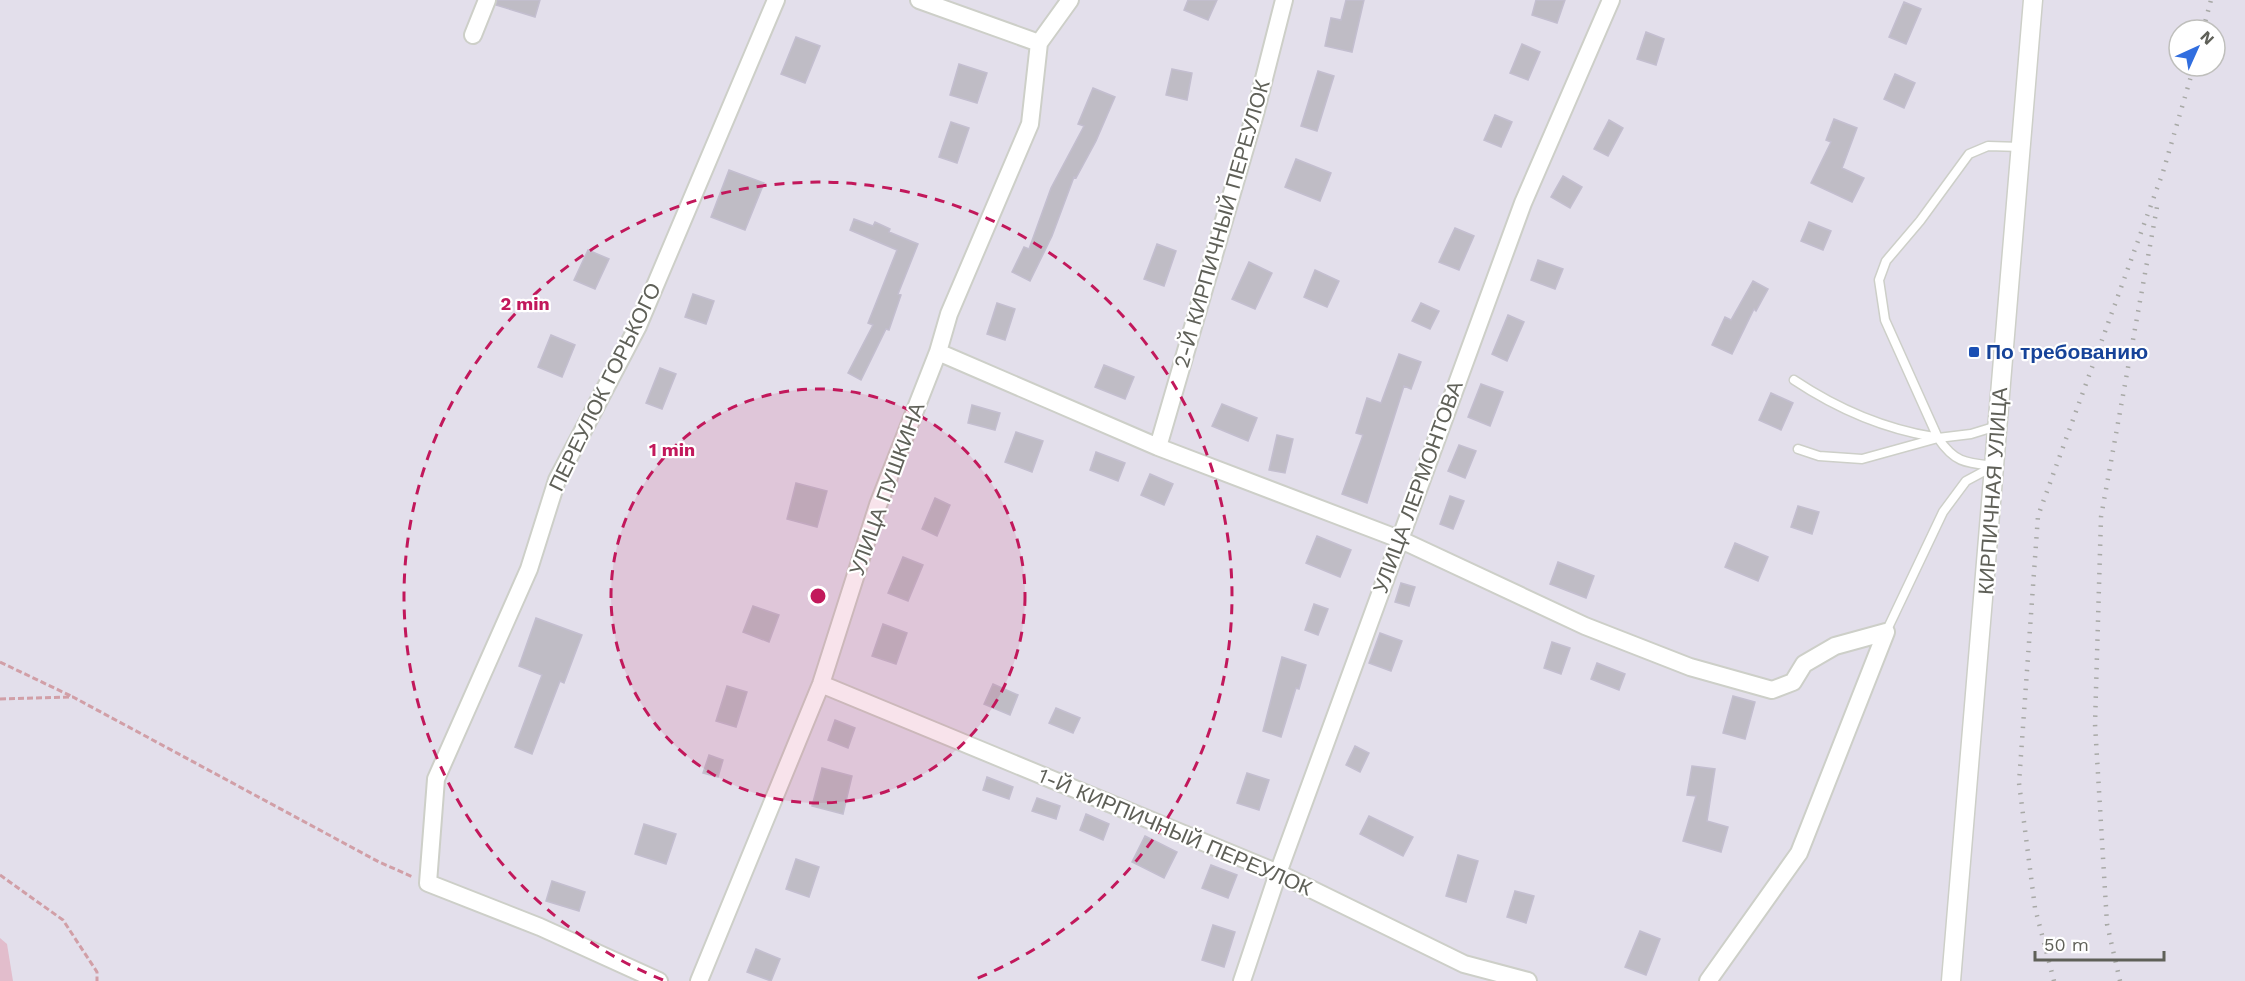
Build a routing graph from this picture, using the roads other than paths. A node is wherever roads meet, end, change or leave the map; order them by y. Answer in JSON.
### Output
{"nodes":[{"id":1,"x":487,"y":0,"type":"edge"},
{"id":2,"x":776,"y":0,"type":"edge"},
{"id":3,"x":919,"y":0,"type":"edge"},
{"id":4,"x":1070,"y":0,"type":"edge"},
{"id":5,"x":1284,"y":0,"type":"edge"},
{"id":6,"x":1611,"y":0,"type":"edge"},
{"id":7,"x":2033,"y":0,"type":"edge"},
{"id":8,"x":473,"y":35,"type":"dead end"},
{"id":9,"x":1039,"y":43,"type":"junction"},
{"id":10,"x":2021,"y":147,"type":"junction"},
{"id":11,"x":938,"y":352,"type":"junction"},
{"id":12,"x":1794,"y":380,"type":"dead end"},
{"id":13,"x":1998,"y":426,"type":"junction"},
{"id":14,"x":1938,"y":438,"type":"junction"},
{"id":15,"x":1158,"y":447,"type":"junction"},
{"id":16,"x":1798,"y":449,"type":"dead end"},
{"id":17,"x":1995,"y":466,"type":"junction"},
{"id":18,"x":1399,"y":539,"type":"junction"},
{"id":19,"x":1886,"y":632,"type":"junction"},
{"id":20,"x":821,"y":684,"type":"junction"},
{"id":21,"x":1278,"y":873,"type":"junction"},
{"id":22,"x":659,"y":981,"type":"edge"},
{"id":23,"x":699,"y":981,"type":"edge"},
{"id":24,"x":1242,"y":981,"type":"edge"},
{"id":25,"x":1528,"y":981,"type":"edge"},
{"id":26,"x":1708,"y":981,"type":"edge"},
{"id":27,"x":1951,"y":981,"type":"edge"}],
"edges":[{"from":1,"to":8,"type":"street"},
{"from":2,"to":22,"type":"street","name":"ПЕРЕУЛОК ГОРЬКОГО"},
{"from":3,"to":9,"type":"street"},
{"from":4,"to":9,"type":"street","name":"УЛИЦА ПУШКИНА"},
{"from":5,"to":15,"type":"street","name":"2-Й КИРПИЧНЫЙ ПЕРЕУЛОК"},
{"from":6,"to":18,"type":"street","name":"УЛИЦА ЛЕРМОНТОВА"},
{"from":7,"to":10,"type":"street","name":"КИРПИЧНАЯ УЛИЦА"},
{"from":9,"to":11,"type":"street","name":"УЛИЦА ПУШКИНА"},
{"from":10,"to":13,"type":"street","name":"КИРПИЧНАЯ УЛИЦА"},
{"from":10,"to":14,"type":"lane"},
{"from":11,"to":15,"type":"street"},
{"from":11,"to":20,"type":"street","name":"УЛИЦА ПУШКИНА"},
{"from":12,"to":14,"type":"lane"},
{"from":13,"to":14,"type":"lane"},
{"from":13,"to":17,"type":"street","name":"КИРПИЧНАЯ УЛИЦА"},
{"from":14,"to":16,"type":"lane"},
{"from":14,"to":17,"type":"lane"},
{"from":15,"to":18,"type":"street"},
{"from":17,"to":19,"type":"lane"},
{"from":17,"to":27,"type":"street","name":"КИРПИЧНАЯ УЛИЦА"},
{"from":18,"to":19,"type":"street"},
{"from":18,"to":21,"type":"street","name":"УЛИЦА ЛЕРМОНТОВА"},
{"from":19,"to":26,"type":"street"},
{"from":20,"to":21,"type":"street","name":"1-Й КИРПИЧНЫЙ ПЕРЕУЛОК"},
{"from":20,"to":23,"type":"street","name":"УЛИЦА ПУШКИНА"},
{"from":21,"to":24,"type":"street","name":"УЛИЦА ЛЕРМОНТОВА"},
{"from":21,"to":25,"type":"street","name":"1-Й КИРПИЧНЫЙ ПЕРЕУЛОК"}]}
